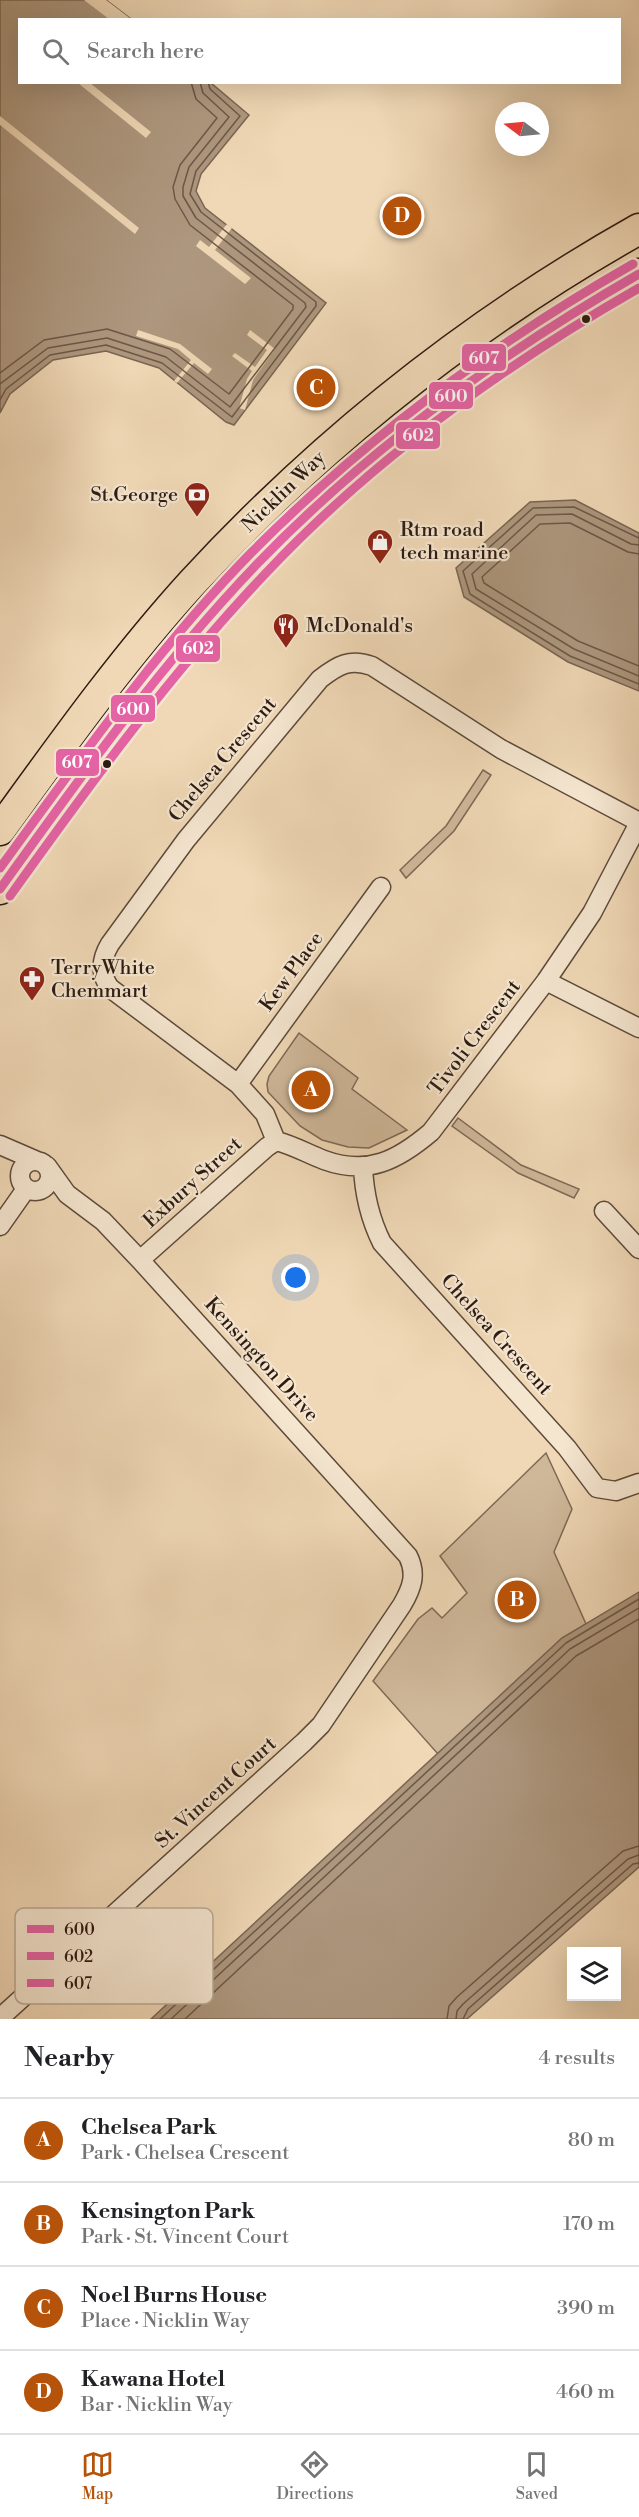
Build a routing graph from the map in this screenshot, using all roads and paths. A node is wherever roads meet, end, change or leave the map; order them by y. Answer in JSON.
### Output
{"nodes":[{"id":1,"x":639,"y":229,"type":"edge"},
{"id":2,"x":639,"y":274,"type":"edge"},
{"id":3,"x":639,"y":823,"type":"edge"},
{"id":4,"x":0,"y":830,"type":"edge"},
{"id":5,"x":381,"y":887,"type":"dead end"},
{"id":6,"x":0,"y":889,"type":"edge"},
{"id":7,"x":546,"y":981,"type":"junction"},
{"id":8,"x":639,"y":1028,"type":"edge"},
{"id":9,"x":238,"y":1084,"type":"junction"},
{"id":10,"x":276,"y":1141,"type":"junction"},
{"id":11,"x":1,"y":1146,"type":"edge"},
{"id":12,"x":42,"y":1163,"type":"junction"},
{"id":13,"x":363,"y":1166,"type":"junction"},
{"id":14,"x":30,"y":1183,"type":"junction"},
{"id":15,"x":67,"y":1194,"type":"junction"},
{"id":16,"x":604,"y":1211,"type":"dead end"},
{"id":17,"x":0,"y":1226,"type":"edge"},
{"id":18,"x":639,"y":1249,"type":"edge"},
{"id":19,"x":140,"y":1260,"type":"junction"},
{"id":20,"x":639,"y":1483,"type":"edge"},
{"id":21,"x":413,"y":1565,"type":"joint"},
{"id":22,"x":122,"y":1908,"type":"edge"},
{"id":23,"x":16,"y":2004,"type":"edge"},
{"id":24,"x":0,"y":2018,"type":"edge"}],
"edges":[{"from":1,"to":4,"type":"highway","name":"Nicklin Way"},
{"from":2,"to":6,"type":"highway","name":"Nicklin Way"},
{"from":3,"to":7,"type":"street","name":"Tivoli Crescent"},
{"from":3,"to":9,"type":"street","name":"Chelsea Crescent"},
{"from":5,"to":9,"type":"street","name":"Kew Place"},
{"from":7,"to":8,"type":"street"},
{"from":7,"to":13,"type":"street","name":"Tivoli Crescent"},
{"from":9,"to":10,"type":"street","name":"Chelsea Crescent"},
{"from":10,"to":13,"type":"street","name":"Tivoli Crescent"},
{"from":10,"to":19,"type":"street","name":"Exbury Street"},
{"from":11,"to":12,"type":"street"},
{"from":11,"to":14,"type":"street"},
{"from":12,"to":14,"type":"street"},
{"from":12,"to":14,"type":"street"},
{"from":12,"to":15,"type":"street","name":"Kensington Drive"},
{"from":13,"to":20,"type":"street","name":"Chelsea Crescent"},
{"from":14,"to":15,"type":"street","name":"Kensington Drive"},
{"from":14,"to":17,"type":"street"},
{"from":15,"to":19,"type":"street","name":"Kensington Drive"},
{"from":16,"to":18,"type":"street"},
{"from":19,"to":21,"type":"street","name":"Kensington Drive"},
{"from":21,"to":22,"type":"street","name":"St. Vincent Court"},
{"from":23,"to":24,"type":"street","name":"St. Vincent Court"}]}
